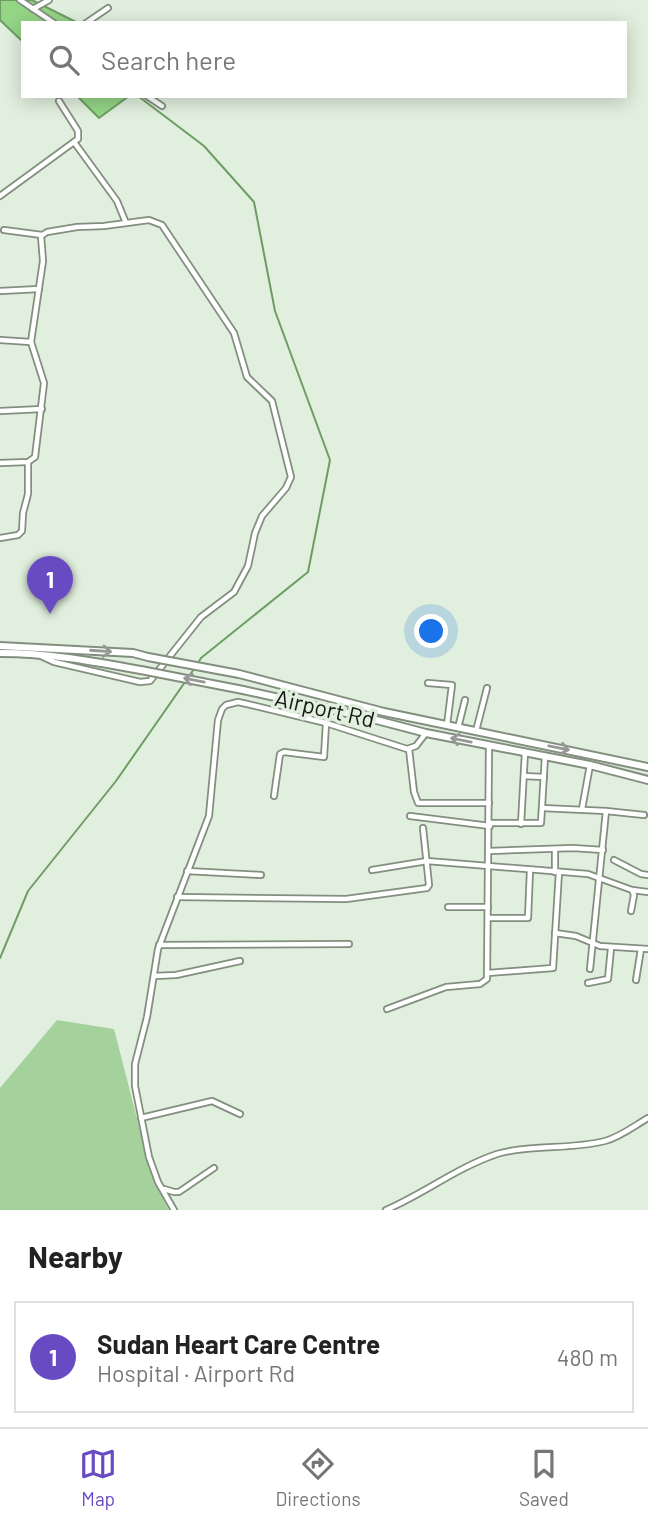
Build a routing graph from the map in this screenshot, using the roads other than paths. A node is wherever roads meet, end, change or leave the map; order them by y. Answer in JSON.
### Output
{"nodes":[{"id":1,"x":20,"y":0,"type":"edge"},
{"id":2,"x":49,"y":0,"type":"edge"},
{"id":3,"x":108,"y":8,"type":"dead end"},
{"id":4,"x":33,"y":9,"type":"junction"},
{"id":5,"x":51,"y":21,"type":"edge"},
{"id":6,"x":89,"y":21,"type":"edge"},
{"id":7,"x":151,"y":98,"type":"edge"},
{"id":8,"x":59,"y":101,"type":"dead end"},
{"id":9,"x":162,"y":106,"type":"dead end"},
{"id":10,"x":74,"y":142,"type":"junction"},
{"id":11,"x":0,"y":196,"type":"edge"},
{"id":12,"x":125,"y":223,"type":"junction"},
{"id":13,"x":4,"y":230,"type":"dead end"},
{"id":14,"x":43,"y":235,"type":"junction"},
{"id":15,"x":38,"y":289,"type":"junction"},
{"id":16,"x":0,"y":291,"type":"edge"},
{"id":17,"x":0,"y":340,"type":"edge"},
{"id":18,"x":31,"y":342,"type":"junction"},
{"id":19,"x":42,"y":409,"type":"junction"},
{"id":20,"x":0,"y":411,"type":"edge"},
{"id":21,"x":28,"y":462,"type":"junction"},
{"id":22,"x":0,"y":463,"type":"edge"},
{"id":23,"x":0,"y":538,"type":"edge"},
{"id":24,"x":0,"y":646,"type":"edge"},
{"id":25,"x":0,"y":653,"type":"edge"},
{"id":26,"x":37,"y":653,"type":"junction"},
{"id":27,"x":428,"y":683,"type":"dead end"},
{"id":28,"x":487,"y":688,"type":"dead end"},
{"id":29,"x":465,"y":700,"type":"dead end"},
{"id":30,"x":326,"y":723,"type":"junction"},
{"id":31,"x":447,"y":725,"type":"junction"},
{"id":32,"x":458,"y":728,"type":"junction"},
{"id":33,"x":476,"y":731,"type":"junction"},
{"id":34,"x":426,"y":733,"type":"junction"},
{"id":35,"x":489,"y":745,"type":"junction"},
{"id":36,"x":410,"y":749,"type":"junction"},
{"id":37,"x":525,"y":752,"type":"junction"},
{"id":38,"x":545,"y":756,"type":"junction"},
{"id":39,"x":590,"y":765,"type":"junction"},
{"id":40,"x":648,"y":767,"type":"edge"},
{"id":41,"x":524,"y":776,"type":"junction"},
{"id":42,"x":544,"y":777,"type":"junction"},
{"id":43,"x":648,"y":779,"type":"edge"},
{"id":44,"x":274,"y":796,"type":"dead end"},
{"id":45,"x":489,"y":803,"type":"junction"},
{"id":46,"x":542,"y":808,"type":"junction"},
{"id":47,"x":582,"y":809,"type":"junction"},
{"id":48,"x":606,"y":811,"type":"junction"},
{"id":49,"x":644,"y":815,"type":"dead end"},
{"id":50,"x":410,"y":816,"type":"dead end"},
{"id":51,"x":521,"y":824,"type":"junction"},
{"id":52,"x":490,"y":825,"type":"junction"},
{"id":53,"x":423,"y":828,"type":"dead end"},
{"id":54,"x":555,"y":849,"type":"junction"},
{"id":55,"x":603,"y":850,"type":"junction"},
{"id":56,"x":489,"y":851,"type":"junction"},
{"id":57,"x":614,"y":860,"type":"dead end"},
{"id":58,"x":427,"y":861,"type":"junction"},
{"id":59,"x":488,"y":867,"type":"junction"},
{"id":60,"x":372,"y":870,"type":"dead end"},
{"id":61,"x":530,"y":870,"type":"junction"},
{"id":62,"x":187,"y":871,"type":"junction"},
{"id":63,"x":557,"y":872,"type":"junction"},
{"id":64,"x":261,"y":875,"type":"dead end"},
{"id":65,"x":648,"y":875,"type":"edge"},
{"id":66,"x":601,"y":877,"type":"junction"},
{"id":67,"x":632,"y":890,"type":"junction"},
{"id":68,"x":648,"y":892,"type":"edge"},
{"id":69,"x":177,"y":897,"type":"junction"},
{"id":70,"x":448,"y":907,"type":"dead end"},
{"id":71,"x":488,"y":907,"type":"junction"},
{"id":72,"x":631,"y":911,"type":"dead end"},
{"id":73,"x":488,"y":918,"type":"junction"},
{"id":74,"x":555,"y":933,"type":"junction"},
{"id":75,"x":349,"y":944,"type":"dead end"},
{"id":76,"x":159,"y":945,"type":"junction"},
{"id":77,"x":592,"y":945,"type":"junction"},
{"id":78,"x":611,"y":948,"type":"junction"},
{"id":79,"x":641,"y":949,"type":"junction"},
{"id":80,"x":648,"y":949,"type":"edge"},
{"id":81,"x":240,"y":961,"type":"dead end"},
{"id":82,"x":590,"y":969,"type":"dead end"},
{"id":83,"x":488,"y":973,"type":"junction"},
{"id":84,"x":154,"y":976,"type":"junction"},
{"id":85,"x":636,"y":980,"type":"dead end"},
{"id":86,"x":588,"y":984,"type":"dead end"},
{"id":87,"x":387,"y":1009,"type":"dead end"},
{"id":88,"x":240,"y":1114,"type":"dead end"},
{"id":89,"x":141,"y":1118,"type":"junction"},
{"id":90,"x":648,"y":1118,"type":"edge"},
{"id":91,"x":214,"y":1168,"type":"dead end"},
{"id":92,"x":162,"y":1188,"type":"junction"},
{"id":93,"x":174,"y":1210,"type":"edge"},
{"id":94,"x":386,"y":1210,"type":"edge"}],
"edges":[{"from":1,"to":4,"type":"street"},
{"from":2,"to":4,"type":"street"},
{"from":3,"to":6,"type":"street"},
{"from":4,"to":5,"type":"street"},
{"from":7,"to":9,"type":"street"},
{"from":8,"to":10,"type":"street"},
{"from":10,"to":11,"type":"street"},
{"from":10,"to":12,"type":"street"},
{"from":12,"to":14,"type":"street"},
{"from":12,"to":26,"type":"street"},
{"from":13,"to":14,"type":"street"},
{"from":14,"to":15,"type":"street"},
{"from":15,"to":16,"type":"street"},
{"from":15,"to":18,"type":"street"},
{"from":17,"to":18,"type":"street"},
{"from":18,"to":19,"type":"street"},
{"from":19,"to":20,"type":"street"},
{"from":19,"to":21,"type":"street"},
{"from":21,"to":22,"type":"street"},
{"from":21,"to":23,"type":"street"},
{"from":24,"to":31,"type":"main road","one_way":true,"bridge":true},
{"from":25,"to":26,"type":"main road","name":"Airport Rd"},
{"from":34,"to":26,"type":"main road","name":"Airport Rd","one_way":true,"bridge":true},
{"from":27,"to":31,"type":"street"},
{"from":28,"to":33,"type":"street"},
{"from":29,"to":32,"type":"street"},
{"from":30,"to":36,"type":"street"},
{"from":30,"to":44,"type":"street"},
{"from":30,"to":62,"type":"street"},
{"from":31,"to":32,"type":"main road"},
{"from":32,"to":33,"type":"main road"},
{"from":33,"to":40,"type":"main road","one_way":true},
{"from":35,"to":34,"type":"main road","name":"Airport Rd","one_way":true},
{"from":34,"to":36,"type":"street"},
{"from":35,"to":37,"type":"main road","name":"Airport Rd"},
{"from":35,"to":45,"type":"street"},
{"from":36,"to":45,"type":"street"},
{"from":37,"to":38,"type":"main road","name":"Airport Rd"},
{"from":37,"to":41,"type":"street"},
{"from":38,"to":39,"type":"main road","name":"Airport Rd"},
{"from":38,"to":42,"type":"street"},
{"from":39,"to":43,"type":"main road","name":"Airport Rd"},
{"from":39,"to":47,"type":"street"},
{"from":41,"to":42,"type":"street"},
{"from":41,"to":51,"type":"street"},
{"from":42,"to":46,"type":"street"},
{"from":45,"to":52,"type":"street"},
{"from":46,"to":47,"type":"street"},
{"from":46,"to":51,"type":"street"},
{"from":47,"to":48,"type":"street"},
{"from":48,"to":49,"type":"street"},
{"from":48,"to":55,"type":"street"},
{"from":50,"to":52,"type":"street"},
{"from":51,"to":52,"type":"street"},
{"from":52,"to":56,"type":"street"},
{"from":53,"to":58,"type":"street"},
{"from":54,"to":55,"type":"street"},
{"from":54,"to":56,"type":"street"},
{"from":54,"to":63,"type":"street"},
{"from":55,"to":66,"type":"street"},
{"from":56,"to":59,"type":"street"},
{"from":57,"to":65,"type":"street"},
{"from":58,"to":59,"type":"street"},
{"from":58,"to":60,"type":"street"},
{"from":58,"to":69,"type":"street"},
{"from":59,"to":61,"type":"street"},
{"from":59,"to":71,"type":"street"},
{"from":61,"to":63,"type":"street"},
{"from":61,"to":73,"type":"street"},
{"from":62,"to":64,"type":"street"},
{"from":62,"to":69,"type":"street"},
{"from":63,"to":66,"type":"street"},
{"from":63,"to":74,"type":"street"},
{"from":66,"to":67,"type":"street"},
{"from":66,"to":77,"type":"street"},
{"from":67,"to":68,"type":"street"},
{"from":67,"to":72,"type":"street"},
{"from":69,"to":76,"type":"street"},
{"from":70,"to":71,"type":"street"},
{"from":71,"to":73,"type":"street"},
{"from":73,"to":83,"type":"street"},
{"from":74,"to":77,"type":"street"},
{"from":74,"to":83,"type":"street"},
{"from":75,"to":76,"type":"street"},
{"from":76,"to":84,"type":"street"},
{"from":77,"to":78,"type":"street"},
{"from":77,"to":82,"type":"street"},
{"from":78,"to":79,"type":"street"},
{"from":78,"to":86,"type":"street"},
{"from":79,"to":80,"type":"street"},
{"from":79,"to":85,"type":"street"},
{"from":81,"to":84,"type":"street"},
{"from":83,"to":87,"type":"street"},
{"from":84,"to":89,"type":"street"},
{"from":88,"to":89,"type":"street"},
{"from":89,"to":92,"type":"street"},
{"from":90,"to":94,"type":"street"},
{"from":91,"to":92,"type":"street"},
{"from":92,"to":93,"type":"street"}]}
